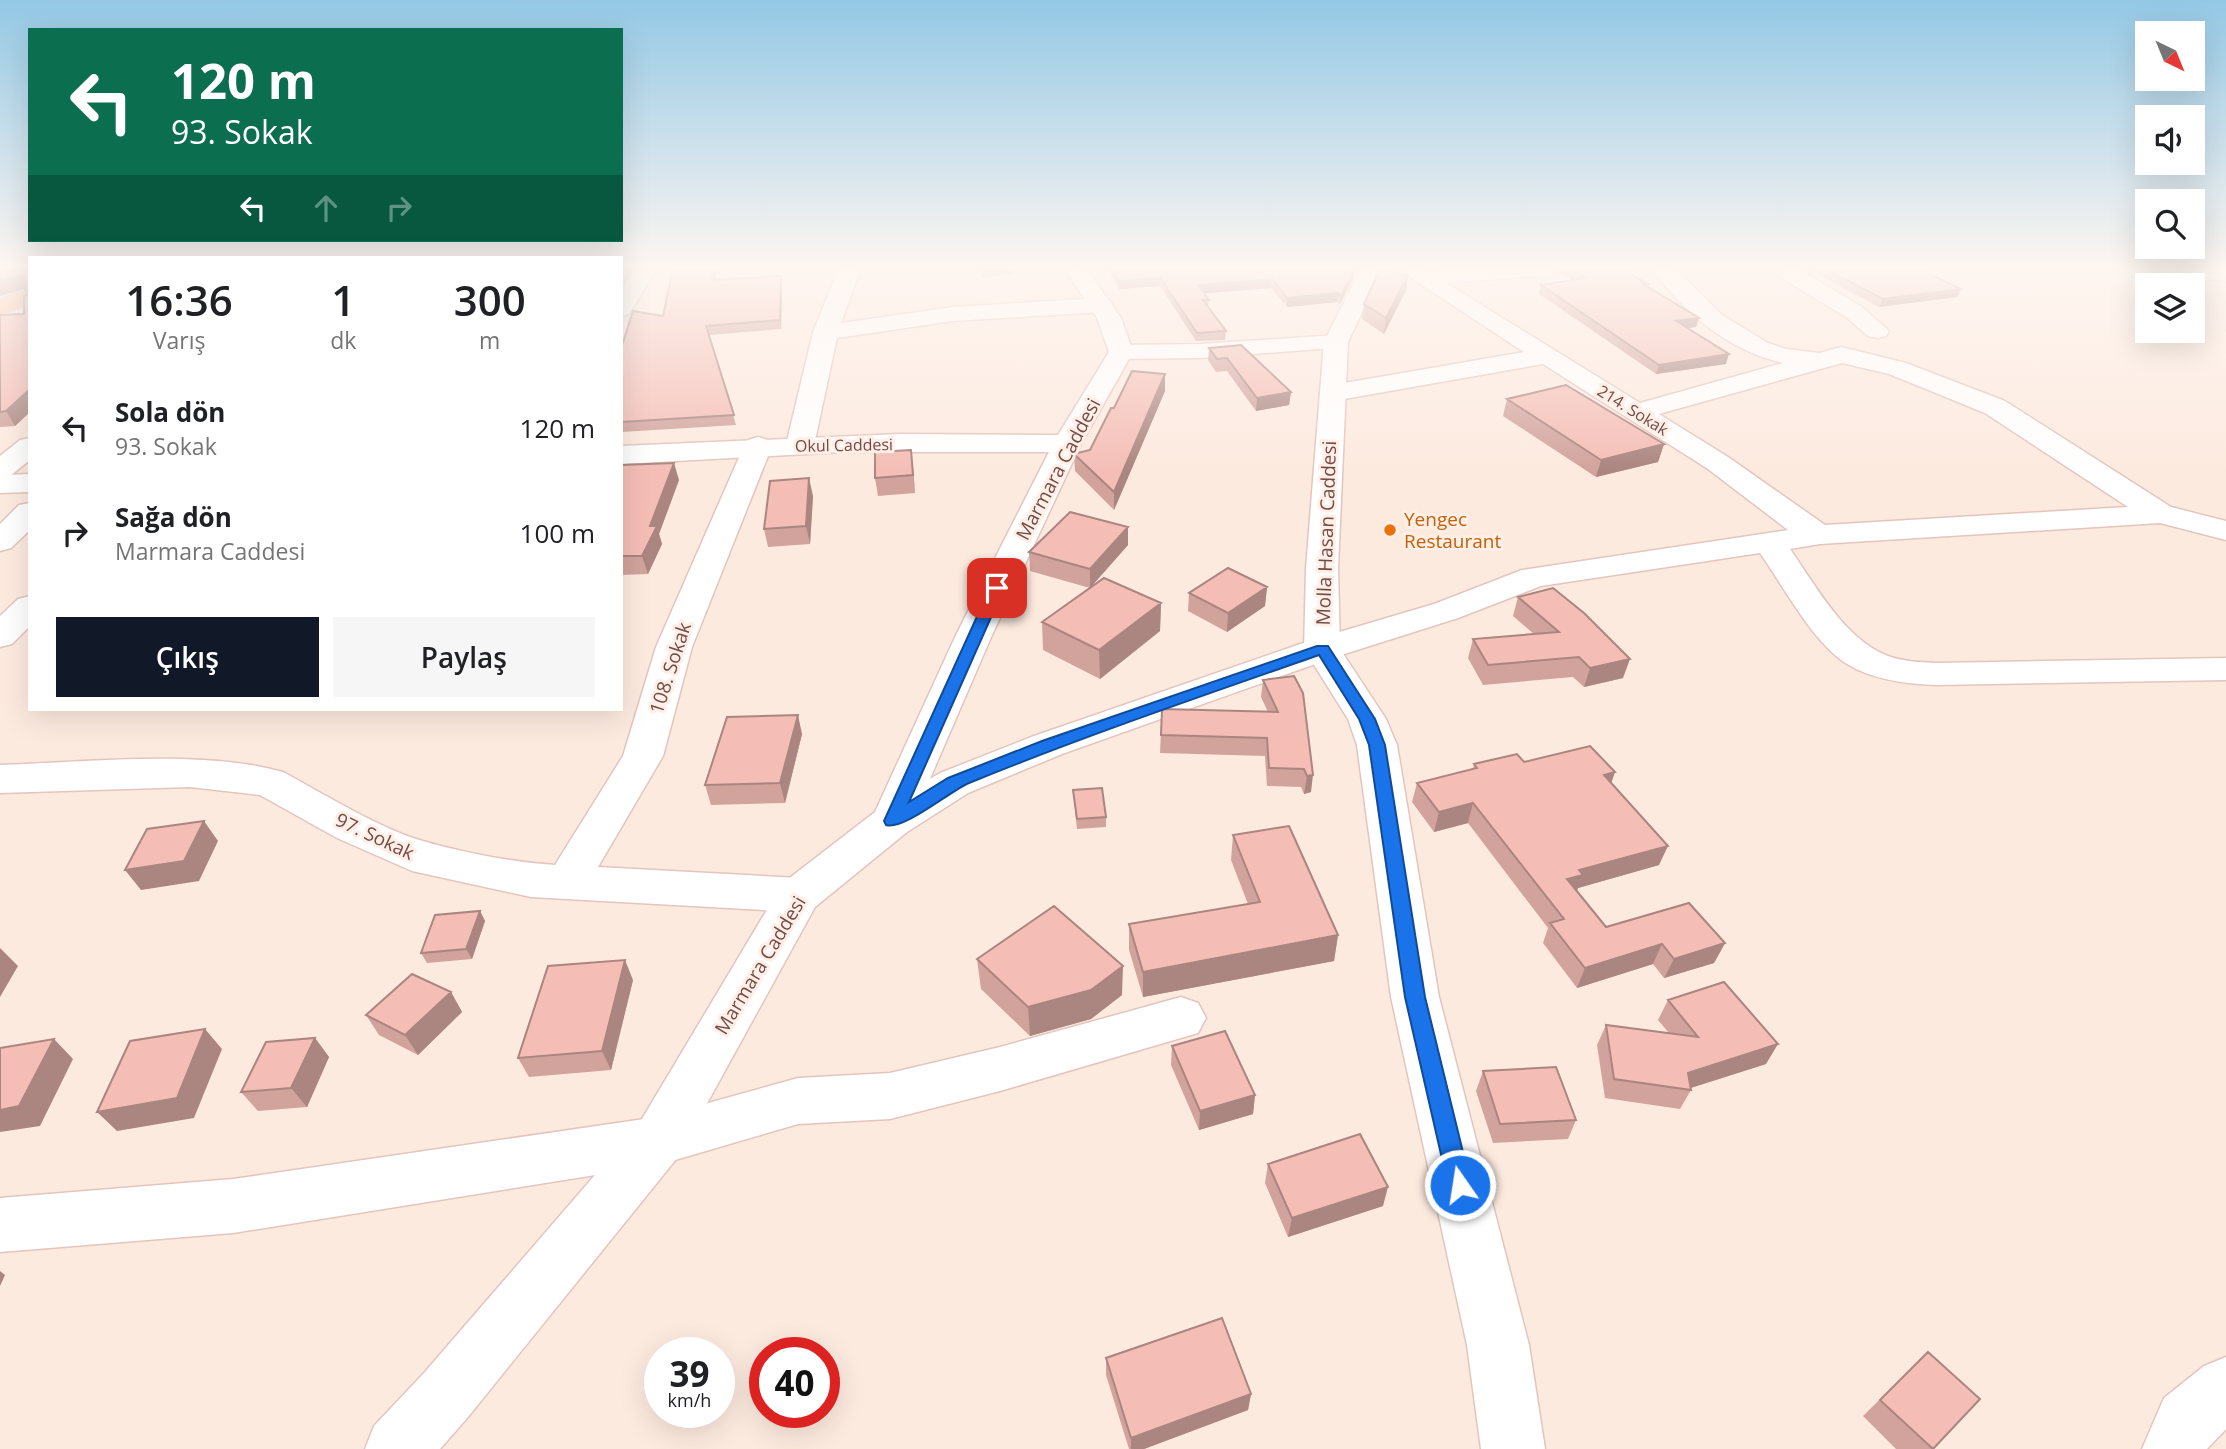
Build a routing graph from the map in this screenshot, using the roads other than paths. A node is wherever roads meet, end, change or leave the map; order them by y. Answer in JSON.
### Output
{"nodes":[{"id":1,"x":824,"y":336,"type":"edge"},
{"id":2,"x":1117,"y":336,"type":"edge"},
{"id":3,"x":1339,"y":336,"type":"edge"},
{"id":4,"x":1513,"y":336,"type":"edge"},
{"id":5,"x":1737,"y":336,"type":"edge"},
{"id":6,"x":1336,"y":342,"type":"junction"},
{"id":7,"x":1121,"y":352,"type":"junction"},
{"id":8,"x":1545,"y":356,"type":"junction"},
{"id":9,"x":1821,"y":361,"type":"junction"},
{"id":10,"x":1333,"y":393,"type":"junction"},
{"id":11,"x":1637,"y":412,"type":"junction"},
{"id":12,"x":1067,"y":444,"type":"junction"},
{"id":13,"x":800,"y":445,"type":"junction"},
{"id":14,"x":758,"y":446,"type":"junction"},
{"id":15,"x":28,"y":448,"type":"edge"},
{"id":16,"x":623,"y":454,"type":"edge"},
{"id":17,"x":0,"y":470,"type":"edge"},
{"id":18,"x":28,"y":483,"type":"edge"},
{"id":19,"x":0,"y":484,"type":"edge"},
{"id":20,"x":28,"y":514,"type":"edge"},
{"id":21,"x":2160,"y":514,"type":"junction"},
{"id":22,"x":2226,"y":531,"type":"edge"},
{"id":23,"x":1820,"y":535,"type":"junction"},
{"id":24,"x":0,"y":541,"type":"edge"},
{"id":25,"x":1769,"y":543,"type":"junction"},
{"id":26,"x":28,"y":608,"type":"edge"},
{"id":27,"x":0,"y":636,"type":"edge"},
{"id":28,"x":1322,"y":649,"type":"junction"},
{"id":29,"x":2226,"y":669,"type":"edge"},
{"id":30,"x":0,"y":779,"type":"edge"},
{"id":31,"x":892,"y":821,"type":"junction"},
{"id":32,"x":567,"y":882,"type":"junction"},
{"id":33,"x":799,"y":895,"type":"junction"},
{"id":34,"x":1181,"y":1018,"type":"dead end"},
{"id":35,"x":658,"y":1141,"type":"junction"},
{"id":36,"x":0,"y":1225,"type":"edge"},
{"id":37,"x":2226,"y":1388,"type":"edge"},
{"id":38,"x":397,"y":1449,"type":"edge"},
{"id":39,"x":1513,"y":1449,"type":"edge"},
{"id":40,"x":2174,"y":1449,"type":"edge"}],
"edges":[{"from":1,"to":13,"type":"street"},
{"from":2,"to":7,"type":"street"},
{"from":3,"to":6,"type":"street","name":"Molla Hasan Caddesi"},
{"from":4,"to":8,"type":"street","name":"214. Sokak"},
{"from":5,"to":9,"type":"street"},
{"from":6,"to":7,"type":"street"},
{"from":6,"to":10,"type":"street","name":"Molla Hasan Caddesi"},
{"from":7,"to":12,"type":"street","name":"Marmara Caddesi"},
{"from":8,"to":10,"type":"street"},
{"from":8,"to":11,"type":"street","name":"214. Sokak"},
{"from":9,"to":11,"type":"street"},
{"from":9,"to":21,"type":"street"},
{"from":10,"to":28,"type":"street","name":"Molla Hasan Caddesi"},
{"from":11,"to":23,"type":"street","name":"214. Sokak"},
{"from":12,"to":13,"type":"street","name":"Okul Caddesi"},
{"from":12,"to":31,"type":"street","name":"Marmara Caddesi"},
{"from":13,"to":14,"type":"street","name":"Okul Caddesi"},
{"from":14,"to":16,"type":"street","name":"Okul Caddesi"},
{"from":14,"to":32,"type":"street","name":"108. Sokak"},
{"from":15,"to":17,"type":"street"},
{"from":18,"to":19,"type":"street"},
{"from":20,"to":24,"type":"street"},
{"from":21,"to":22,"type":"street"},
{"from":21,"to":23,"type":"street"},
{"from":23,"to":25,"type":"street"},
{"from":25,"to":28,"type":"street"},
{"from":25,"to":29,"type":"street"},
{"from":26,"to":27,"type":"street"},
{"from":28,"to":31,"type":"street"},
{"from":28,"to":39,"type":"street","name":"Molla Hasan Caddesi"},
{"from":30,"to":32,"type":"street","name":"97. Sokak"},
{"from":31,"to":33,"type":"street","name":"Marmara Caddesi"},
{"from":32,"to":33,"type":"street","name":"97. Sokak"},
{"from":33,"to":35,"type":"street","name":"Marmara Caddesi"},
{"from":34,"to":35,"type":"street"},
{"from":35,"to":36,"type":"street"},
{"from":35,"to":38,"type":"street","name":"Marmara Caddesi"},
{"from":37,"to":40,"type":"street"}]}
